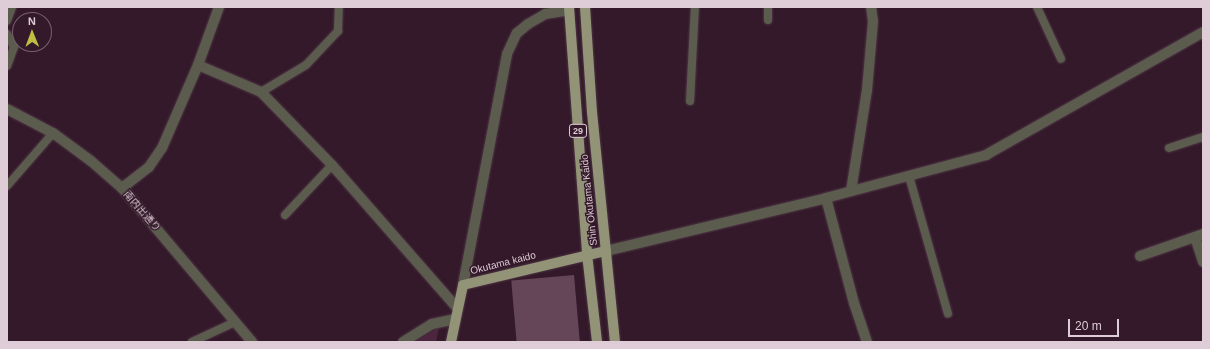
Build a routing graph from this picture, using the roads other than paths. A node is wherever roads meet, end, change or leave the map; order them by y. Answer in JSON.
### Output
{"nodes":[{"id":1,"x":12,"y":7,"type":"edge"},
{"id":2,"x":219,"y":7,"type":"edge"},
{"id":3,"x":339,"y":7,"type":"edge"},
{"id":4,"x":585,"y":7,"type":"edge"},
{"id":5,"x":695,"y":7,"type":"edge"},
{"id":6,"x":768,"y":7,"type":"edge"},
{"id":7,"x":871,"y":7,"type":"edge"},
{"id":8,"x":1037,"y":7,"type":"edge"},
{"id":9,"x":569,"y":9,"type":"edge"},
{"id":10,"x":768,"y":20,"type":"dead end"},
{"id":11,"x":7,"y":21,"type":"edge"},
{"id":12,"x":1203,"y":32,"type":"edge"},
{"id":13,"x":7,"y":34,"type":"edge"},
{"id":14,"x":1061,"y":59,"type":"dead end"},
{"id":15,"x":198,"y":65,"type":"junction"},
{"id":16,"x":7,"y":66,"type":"edge"},
{"id":17,"x":261,"y":92,"type":"junction"},
{"id":18,"x":690,"y":101,"type":"dead end"},
{"id":19,"x":7,"y":109,"type":"edge"},
{"id":20,"x":53,"y":133,"type":"junction"},
{"id":21,"x":1203,"y":137,"type":"edge"},
{"id":22,"x":1169,"y":148,"type":"dead end"},
{"id":23,"x":332,"y":165,"type":"junction"},
{"id":24,"x":909,"y":176,"type":"junction"},
{"id":25,"x":7,"y":186,"type":"edge"},
{"id":26,"x":122,"y":188,"type":"junction"},
{"id":27,"x":851,"y":191,"type":"junction"},
{"id":28,"x":826,"y":198,"type":"junction"},
{"id":29,"x":285,"y":215,"type":"dead end"},
{"id":30,"x":1199,"y":236,"type":"edge"},
{"id":31,"x":606,"y":251,"type":"junction"},
{"id":32,"x":587,"y":254,"type":"junction"},
{"id":33,"x":1140,"y":256,"type":"dead end"},
{"id":34,"x":1203,"y":262,"type":"edge"},
{"id":35,"x":463,"y":285,"type":"junction"},
{"id":36,"x":457,"y":308,"type":"junction"},
{"id":37,"x":948,"y":314,"type":"dead end"},
{"id":38,"x":455,"y":319,"type":"junction"},
{"id":39,"x":236,"y":322,"type":"junction"},
{"id":40,"x":192,"y":342,"type":"edge"},
{"id":41,"x":252,"y":342,"type":"edge"},
{"id":42,"x":403,"y":342,"type":"edge"},
{"id":43,"x":451,"y":342,"type":"edge"},
{"id":44,"x":597,"y":342,"type":"edge"},
{"id":45,"x":615,"y":342,"type":"edge"},
{"id":46,"x":867,"y":342,"type":"edge"}],
"edges":[{"from":1,"to":11,"type":"lane"},
{"from":2,"to":15,"type":"street"},
{"from":3,"to":17,"type":"lane"},
{"from":4,"to":31,"type":"main road","name":"Shin Okutama Kaido","number":"29"},
{"from":5,"to":18,"type":"lane"},
{"from":6,"to":10,"type":"lane"},
{"from":7,"to":27,"type":"street"},
{"from":8,"to":14,"type":"lane"},
{"from":9,"to":32,"type":"main road","name":"Shin Okutama Kaido","number":"29"},
{"from":9,"to":35,"type":"street"},
{"from":12,"to":24,"type":"street"},
{"from":13,"to":16,"type":"lane"},
{"from":15,"to":17,"type":"street"},
{"from":15,"to":26,"type":"street"},
{"from":17,"to":23,"type":"street"},
{"from":19,"to":20,"type":"street","name":"南内出通り"},
{"from":20,"to":25,"type":"lane"},
{"from":20,"to":26,"type":"street","name":"南内出通り"},
{"from":21,"to":22,"type":"lane"},
{"from":23,"to":29,"type":"lane"},
{"from":23,"to":36,"type":"street"},
{"from":24,"to":27,"type":"street"},
{"from":24,"to":37,"type":"lane"},
{"from":26,"to":39,"type":"street","name":"南内出通り"},
{"from":27,"to":28,"type":"street"},
{"from":28,"to":31,"type":"street"},
{"from":28,"to":46,"type":"street"},
{"from":30,"to":33,"type":"street"},
{"from":30,"to":34,"type":"street"},
{"from":31,"to":32,"type":"main road","name":"Okutama kaido"},
{"from":31,"to":45,"type":"main road","name":"Shin Okutama Kaido","number":"29"},
{"from":32,"to":35,"type":"main road","name":"Okutama kaido"},
{"from":32,"to":44,"type":"main road","name":"Shin Okutama Kaido","number":"29"},
{"from":35,"to":36,"type":"main road","name":"Okutama kaido"},
{"from":36,"to":38,"type":"main road","name":"Okutama kaido"},
{"from":38,"to":42,"type":"street"},
{"from":38,"to":43,"type":"main road","name":"Okutama kaido"},
{"from":39,"to":40,"type":"lane"},
{"from":39,"to":41,"type":"street","name":"南内出通り"}]}
